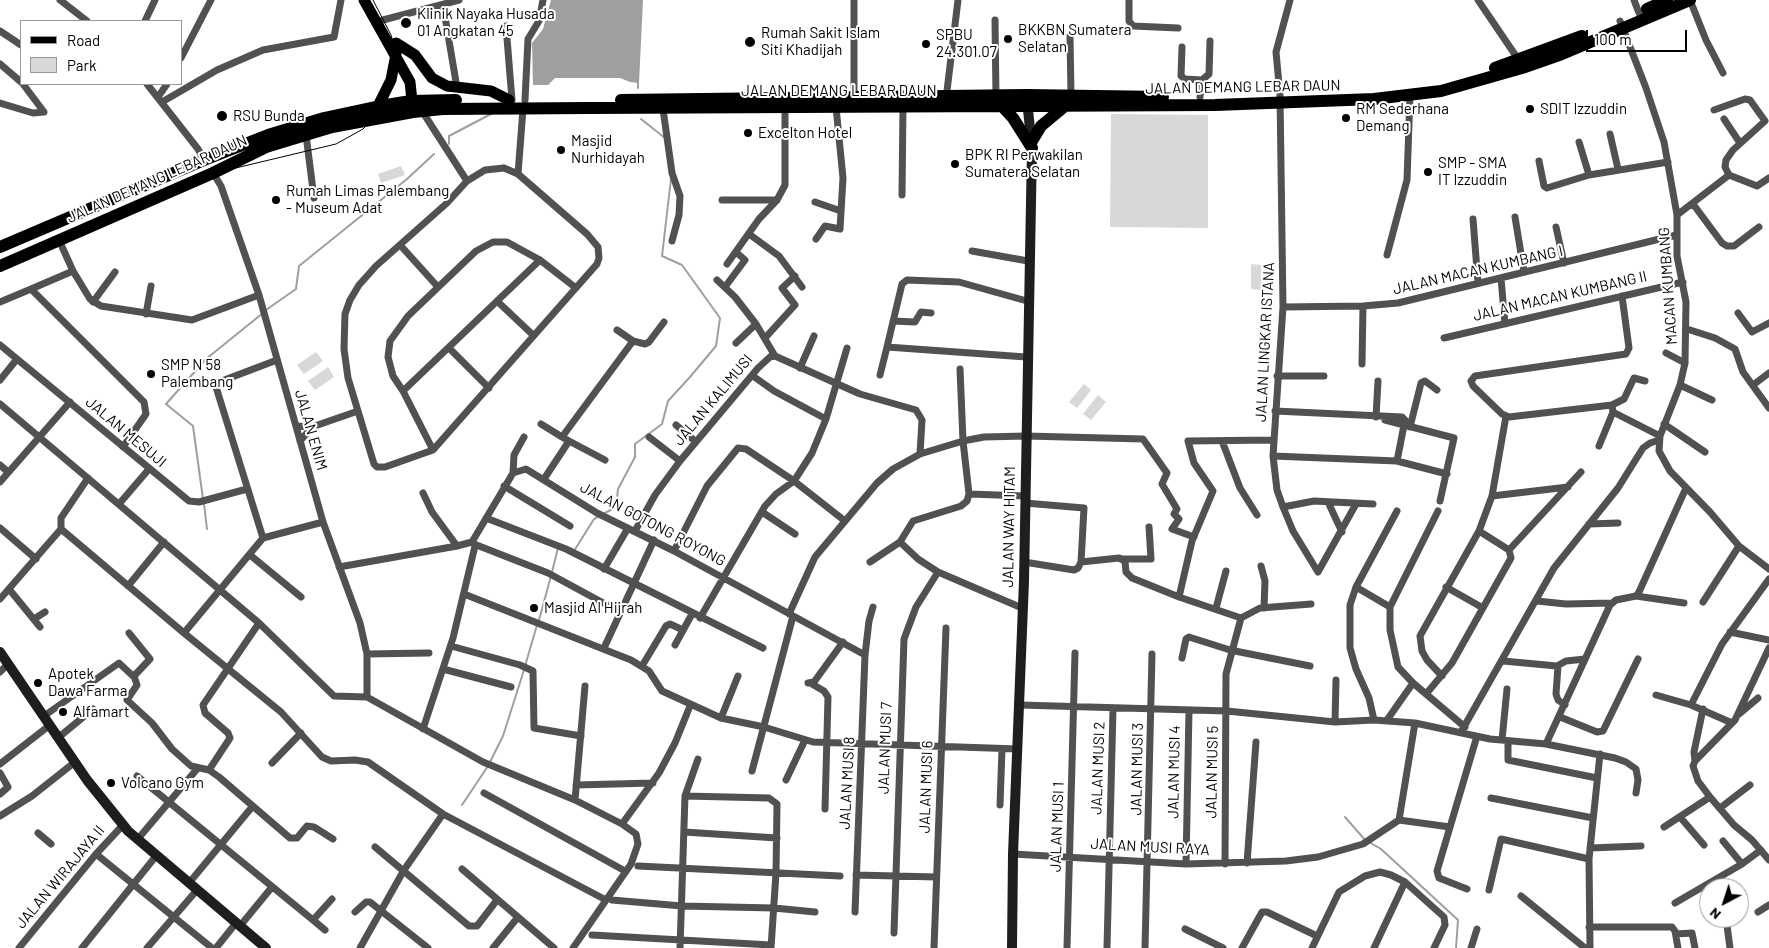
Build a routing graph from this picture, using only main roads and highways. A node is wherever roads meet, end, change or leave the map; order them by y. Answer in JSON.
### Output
{"nodes":[{"id":1,"x":364,"y":0,"type":"edge"},
{"id":2,"x":371,"y":0,"type":"edge"},
{"id":3,"x":1667,"y":0,"type":"edge"},
{"id":4,"x":1690,"y":0,"type":"edge"},
{"id":5,"x":1621,"y":24,"type":"junction"},
{"id":6,"x":396,"y":49,"type":"junction"},
{"id":7,"x":1280,"y":99,"type":"junction"},
{"id":8,"x":511,"y":100,"type":"junction"},
{"id":9,"x":946,"y":101,"type":"junction"},
{"id":10,"x":999,"y":101,"type":"junction"},
{"id":11,"x":1068,"y":101,"type":"junction"},
{"id":12,"x":785,"y":103,"type":"junction"},
{"id":13,"x":524,"y":104,"type":"junction"},
{"id":14,"x":378,"y":106,"type":"junction"},
{"id":15,"x":416,"y":106,"type":"junction"},
{"id":16,"x":34,"y":233,"type":"junction"},
{"id":17,"x":0,"y":247,"type":"edge"},
{"id":18,"x":39,"y":248,"type":"junction"},
{"id":19,"x":0,"y":266,"type":"edge"}],
"edges":[{"from":1,"to":6,"type":"main road"},
{"from":2,"to":6,"type":"main road"},
{"from":3,"to":5,"type":"highway","name":"JALAN DEMANG LEBAR DAUN"},
{"from":4,"to":5,"type":"highway","name":"JALAN DEMANG LEBAR DAUN"},
{"from":5,"to":7,"type":"highway","name":"JALAN DEMANG LEBAR DAUN"},
{"from":5,"to":7,"type":"highway","name":"JALAN DEMANG LEBAR DAUN"},
{"from":6,"to":8,"type":"main road"},
{"from":6,"to":14,"type":"main road"},
{"from":6,"to":15,"type":"main road"},
{"from":7,"to":11,"type":"highway","name":"JALAN DEMANG LEBAR DAUN"},
{"from":7,"to":11,"type":"highway","name":"JALAN DEMANG LEBAR DAUN"},
{"from":8,"to":13,"type":"highway","name":"JALAN DEMANG LEBAR DAUN"},
{"from":8,"to":15,"type":"highway","name":"JALAN DEMANG LEBAR DAUN"},
{"from":9,"to":10,"type":"highway","name":"JALAN DEMANG LEBAR DAUN"},
{"from":9,"to":12,"type":"highway","name":"JALAN DEMANG LEBAR DAUN"},
{"from":9,"to":12,"type":"highway","name":"JALAN DEMANG LEBAR DAUN"},
{"from":10,"to":11,"type":"highway","name":"JALAN DEMANG LEBAR DAUN"},
{"from":10,"to":11,"type":"highway"},
{"from":12,"to":13,"type":"highway","name":"JALAN DEMANG LEBAR DAUN"},
{"from":12,"to":13,"type":"highway","name":"JALAN DEMANG LEBAR DAUN"},
{"from":13,"to":15,"type":"highway","name":"JALAN DEMANG LEBAR DAUN"},
{"from":14,"to":15,"type":"highway","name":"JALAN DEMANG LEBAR DAUN"},
{"from":14,"to":16,"type":"highway","name":"JALAN DEMANG LEBAR DAUN"},
{"from":15,"to":18,"type":"highway","name":"JALAN DEMANG LEBAR DAUN"},
{"from":16,"to":17,"type":"highway","name":"JALAN DEMANG LEBAR DAUN"},
{"from":16,"to":18,"type":"highway"},
{"from":18,"to":19,"type":"highway","name":"JALAN DEMANG LEBAR DAUN"}]}
